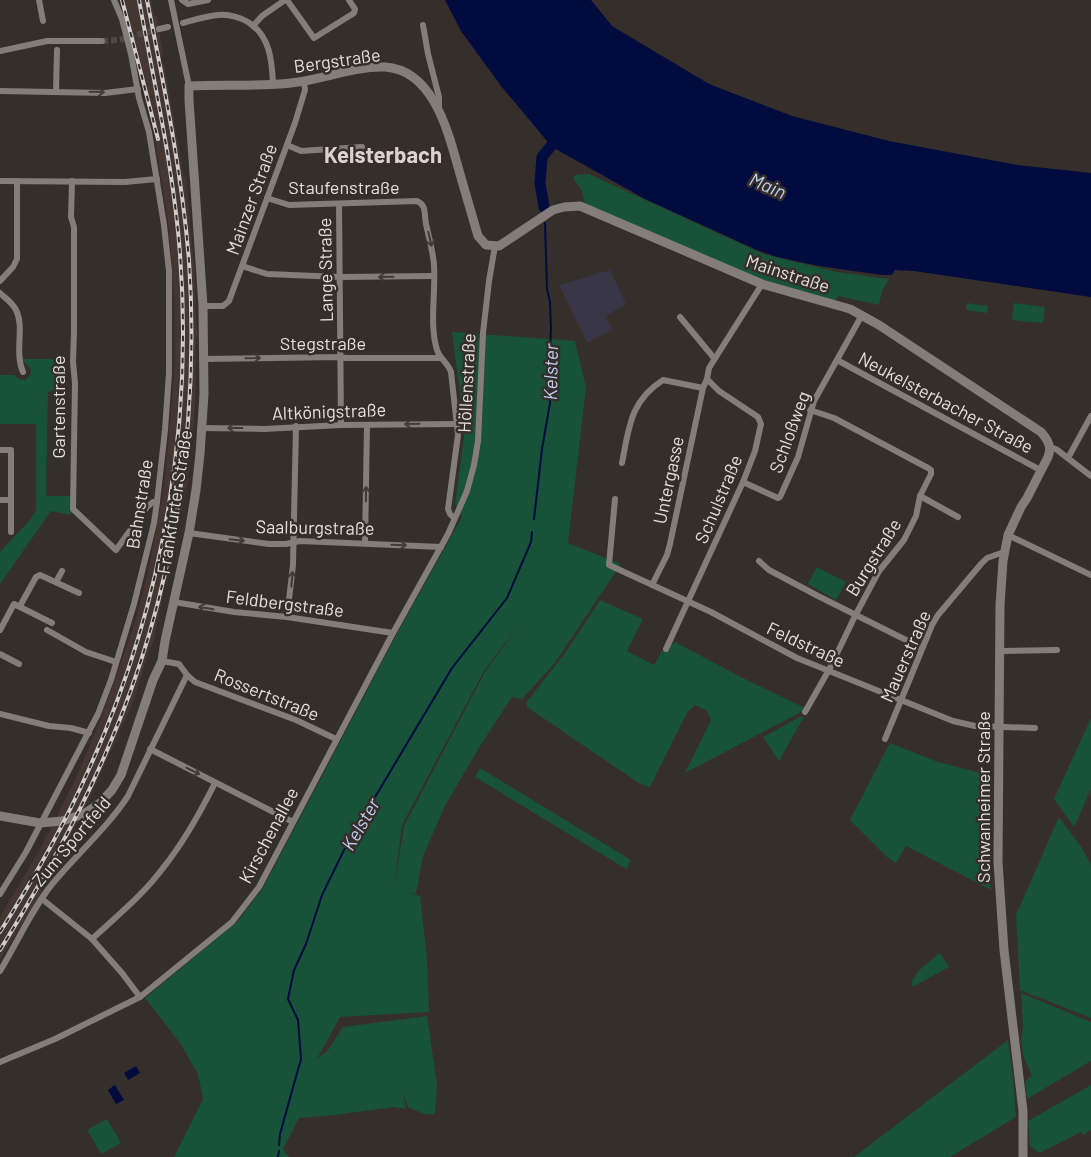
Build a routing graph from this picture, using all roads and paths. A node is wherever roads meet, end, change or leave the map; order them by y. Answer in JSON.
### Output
{"nodes":[{"id":1,"x":39,"y":0,"type":"edge"},
{"id":2,"x":114,"y":0,"type":"edge"},
{"id":3,"x":171,"y":0,"type":"edge"},
{"id":4,"x":182,"y":0,"type":"edge"},
{"id":5,"x":208,"y":0,"type":"edge"},
{"id":6,"x":286,"y":0,"type":"edge"},
{"id":7,"x":349,"y":0,"type":"edge"},
{"id":8,"x":44,"y":21,"type":"dead end"},
{"id":9,"x":183,"y":23,"type":"dead end"},
{"id":10,"x":423,"y":25,"type":"dead end"},
{"id":11,"x":253,"y":26,"type":"junction"},
{"id":12,"x":168,"y":27,"type":"dead end"},
{"id":13,"x":159,"y":29,"type":"tunnel mouth"},
{"id":14,"x":102,"y":41,"type":"tunnel mouth"},
{"id":15,"x":0,"y":50,"type":"edge"},
{"id":16,"x":57,"y":50,"type":"dead end"},
{"id":17,"x":304,"y":81,"type":"junction"},
{"id":18,"x":273,"y":84,"type":"junction"},
{"id":19,"x":189,"y":86,"type":"junction"},
{"id":20,"x":138,"y":89,"type":"junction"},
{"id":21,"x":0,"y":91,"type":"edge"},
{"id":22,"x":56,"y":92,"type":"junction"},
{"id":23,"x":439,"y":112,"type":"junction"},
{"id":24,"x":287,"y":145,"type":"junction"},
{"id":25,"x":362,"y":147,"type":"dead end"},
{"id":26,"x":157,"y":179,"type":"junction"},
{"id":27,"x":17,"y":180,"type":"junction"},
{"id":28,"x":0,"y":181,"type":"edge"},
{"id":29,"x":72,"y":181,"type":"junction"},
{"id":30,"x":267,"y":198,"type":"junction"},
{"id":31,"x":339,"y":204,"type":"junction"},
{"id":32,"x":496,"y":246,"type":"junction"},
{"id":33,"x":242,"y":266,"type":"junction"},
{"id":34,"x":434,"y":276,"type":"junction"},
{"id":35,"x":340,"y":277,"type":"junction"},
{"id":36,"x":0,"y":281,"type":"edge"},
{"id":37,"x":762,"y":284,"type":"junction"},
{"id":38,"x":0,"y":293,"type":"edge"},
{"id":39,"x":203,"y":306,"type":"junction"},
{"id":40,"x":862,"y":316,"type":"junction"},
{"id":41,"x":680,"y":317,"type":"dead end"},
{"id":42,"x":341,"y":357,"type":"junction"},
{"id":43,"x":441,"y":358,"type":"junction"},
{"id":44,"x":714,"y":358,"type":"junction"},
{"id":45,"x":204,"y":359,"type":"junction"},
{"id":46,"x":837,"y":360,"type":"junction"},
{"id":47,"x":23,"y":372,"type":"dead end"},
{"id":48,"x":707,"y":379,"type":"junction"},
{"id":49,"x":703,"y":388,"type":"junction"},
{"id":50,"x":810,"y":410,"type":"junction"},
{"id":51,"x":1091,"y":416,"type":"edge"},
{"id":52,"x":458,"y":424,"type":"junction"},
{"id":53,"x":341,"y":425,"type":"junction"},
{"id":54,"x":367,"y":425,"type":"junction"},
{"id":55,"x":296,"y":426,"type":"junction"},
{"id":56,"x":202,"y":428,"type":"junction"},
{"id":57,"x":1050,"y":447,"type":"junction"},
{"id":58,"x":0,"y":450,"type":"edge"},
{"id":59,"x":1068,"y":458,"type":"junction"},
{"id":60,"x":622,"y":463,"type":"dead end"},
{"id":61,"x":1042,"y":471,"type":"junction"},
{"id":62,"x":1091,"y":476,"type":"edge"},
{"id":63,"x":743,"y":482,"type":"junction"},
{"id":64,"x":920,"y":496,"type":"junction"},
{"id":65,"x":615,"y":499,"type":"dead end"},
{"id":66,"x":0,"y":500,"type":"edge"},
{"id":67,"x":11,"y":500,"type":"junction"},
{"id":68,"x":157,"y":502,"type":"junction"},
{"id":69,"x":958,"y":517,"type":"dead end"},
{"id":70,"x":454,"y":518,"type":"junction"},
{"id":71,"x":11,"y":532,"type":"dead end"},
{"id":72,"x":189,"y":533,"type":"junction"},
{"id":73,"x":1008,"y":535,"type":"junction"},
{"id":74,"x":294,"y":541,"type":"junction"},
{"id":75,"x":365,"y":543,"type":"junction"},
{"id":76,"x":441,"y":547,"type":"junction"},
{"id":77,"x":1004,"y":552,"type":"junction"},
{"id":78,"x":758,"y":562,"type":"dead end"},
{"id":79,"x":62,"y":571,"type":"dead end"},
{"id":80,"x":1091,"y":575,"type":"edge"},
{"id":81,"x":56,"y":582,"type":"junction"},
{"id":82,"x":652,"y":585,"type":"junction"},
{"id":83,"x":79,"y":593,"type":"dead end"},
{"id":84,"x":174,"y":602,"type":"junction"},
{"id":85,"x":689,"y":602,"type":"junction"},
{"id":86,"x":20,"y":606,"type":"junction"},
{"id":87,"x":855,"y":616,"type":"junction"},
{"id":88,"x":288,"y":617,"type":"junction"},
{"id":89,"x":52,"y":623,"type":"dead end"},
{"id":90,"x":0,"y":630,"type":"edge"},
{"id":91,"x":47,"y":630,"type":"dead end"},
{"id":92,"x":393,"y":633,"type":"junction"},
{"id":93,"x":922,"y":648,"type":"junction"},
{"id":94,"x":666,"y":649,"type":"dead end"},
{"id":95,"x":999,"y":650,"type":"junction"},
{"id":96,"x":1057,"y":650,"type":"dead end"},
{"id":97,"x":0,"y":654,"type":"edge"},
{"id":98,"x":162,"y":661,"type":"junction"},
{"id":99,"x":116,"y":662,"type":"junction"},
{"id":100,"x":19,"y":664,"type":"dead end"},
{"id":101,"x":828,"y":671,"type":"junction"},
{"id":102,"x":187,"y":676,"type":"junction"},
{"id":103,"x":901,"y":701,"type":"junction"},
{"id":104,"x":805,"y":712,"type":"dead end"},
{"id":105,"x":0,"y":714,"type":"edge"},
{"id":106,"x":998,"y":728,"type":"junction"},
{"id":107,"x":1035,"y":728,"type":"dead end"},
{"id":108,"x":89,"y":733,"type":"junction"},
{"id":109,"x":885,"y":738,"type":"dead end"},
{"id":110,"x":336,"y":740,"type":"junction"},
{"id":111,"x":150,"y":749,"type":"junction"},
{"id":112,"x":216,"y":783,"type":"junction"},
{"id":113,"x":0,"y":816,"type":"edge"},
{"id":114,"x":293,"y":822,"type":"junction"},
{"id":115,"x":0,"y":894,"type":"edge"},
{"id":116,"x":42,"y":899,"type":"junction"},
{"id":117,"x":92,"y":939,"type":"junction"},
{"id":118,"x":0,"y":970,"type":"edge"},
{"id":119,"x":140,"y":997,"type":"junction"},
{"id":120,"x":0,"y":1062,"type":"edge"},
{"id":121,"x":1023,"y":1157,"type":"edge"}],
"edges":[{"from":1,"to":8,"type":"street"},
{"from":2,"to":20,"type":"street","name":"Bahnstraße"},
{"from":3,"to":19,"type":"street"},
{"from":4,"to":5,"type":"street"},
{"from":6,"to":7,"type":"street"},
{"from":6,"to":11,"type":"street"},
{"from":9,"to":11,"type":"street"},
{"from":10,"to":23,"type":"street"},
{"from":11,"to":18,"type":"street"},
{"from":12,"to":13,"type":"street"},
{"from":14,"to":15,"type":"street"},
{"from":16,"to":22,"type":"street"},
{"from":17,"to":18,"type":"street","name":"Bergstraße"},
{"from":17,"to":23,"type":"street","name":"Bergstraße"},
{"from":17,"to":24,"type":"street","name":"Mainzer Straße"},
{"from":18,"to":19,"type":"street","name":"Bergstraße"},
{"from":19,"to":39,"type":"street","name":"Frankfurter Straße"},
{"from":22,"to":20,"type":"street","one_way":true},
{"from":20,"to":26,"type":"street","name":"Bahnstraße"},
{"from":21,"to":22,"type":"street"},
{"from":23,"to":32,"type":"street","name":"Bergstraße"},
{"from":24,"to":25,"type":"street"},
{"from":24,"to":30,"type":"street","name":"Mainzer Straße"},
{"from":26,"to":29,"type":"street"},
{"from":26,"to":68,"type":"street","name":"Bahnstraße"},
{"from":27,"to":28,"type":"street"},
{"from":27,"to":29,"type":"street"},
{"from":27,"to":36,"type":"street"},
{"from":29,"to":68,"type":"street","name":"Gartenstraße"},
{"from":30,"to":31,"type":"street","name":"Staufenstraße"},
{"from":30,"to":33,"type":"street","name":"Mainzer Straße"},
{"from":31,"to":34,"type":"street","name":"Staufenstraße","one_way":true},
{"from":31,"to":35,"type":"street","name":"Lange Straße"},
{"from":32,"to":37,"type":"street","name":"Mainstraße"},
{"from":32,"to":70,"type":"street","name":"Höllenstraße"},
{"from":33,"to":35,"type":"street"},
{"from":33,"to":39,"type":"street","name":"Mainzer Straße"},
{"from":34,"to":35,"type":"street","one_way":true},
{"from":34,"to":43,"type":"street"},
{"from":35,"to":42,"type":"street","name":"Lange Straße"},
{"from":37,"to":40,"type":"street","name":"Mainstraße"},
{"from":37,"to":44,"type":"street","name":"Untergasse"},
{"from":38,"to":47,"type":"street"},
{"from":39,"to":45,"type":"street","name":"Frankfurter Straße"},
{"from":40,"to":46,"type":"street","name":"Schloßweg"},
{"from":40,"to":57,"type":"street","name":"Mainstraße"},
{"from":41,"to":44,"type":"street"},
{"from":42,"to":43,"type":"street","name":"Stegstraße"},
{"from":45,"to":42,"type":"street","name":"Stegstraße","one_way":true},
{"from":42,"to":53,"type":"street","name":"Lange Straße"},
{"from":43,"to":52,"type":"street"},
{"from":44,"to":48,"type":"street","name":"Untergasse"},
{"from":45,"to":56,"type":"street","name":"Frankfurter Straße"},
{"from":46,"to":50,"type":"street","name":"Schloßweg"},
{"from":46,"to":61,"type":"street","name":"Neukelsterbacher Straße"},
{"from":48,"to":49,"type":"street","name":"Untergasse"},
{"from":48,"to":63,"type":"street","name":"Schulstraße"},
{"from":49,"to":60,"type":"street"},
{"from":49,"to":82,"type":"street","name":"Untergasse"},
{"from":50,"to":63,"type":"street","name":"Schloßweg"},
{"from":50,"to":64,"type":"street","name":"Burgstraße"},
{"from":51,"to":59,"type":"street"},
{"from":52,"to":54,"type":"street","name":"Altkönigstraße","one_way":true},
{"from":52,"to":70,"type":"street"},
{"from":53,"to":54,"type":"street","name":"Altkönigstraße"},
{"from":53,"to":55,"type":"street","name":"Altkönigstraße"},
{"from":75,"to":54,"type":"street","one_way":true},
{"from":55,"to":56,"type":"street","name":"Altkönigstraße","one_way":true},
{"from":55,"to":74,"type":"street"},
{"from":56,"to":72,"type":"street","name":"Frankfurter Straße"},
{"from":57,"to":59,"type":"street"},
{"from":57,"to":61,"type":"street","name":"Schwanheimer Straße"},
{"from":58,"to":67,"type":"street"},
{"from":59,"to":62,"type":"street"},
{"from":61,"to":73,"type":"street","name":"Schwanheimer Straße"},
{"from":63,"to":85,"type":"street","name":"Schulstraße"},
{"from":64,"to":69,"type":"street"},
{"from":64,"to":87,"type":"street","name":"Burgstraße"},
{"from":65,"to":82,"type":"street","name":"Feldstraße"},
{"from":66,"to":67,"type":"street"},
{"from":67,"to":71,"type":"street"},
{"from":68,"to":99,"type":"street","name":"Bahnstraße"},
{"from":70,"to":76,"type":"street","name":"Kirschenallee"},
{"from":72,"to":74,"type":"street","name":"Saalburgstraße","one_way":true},
{"from":72,"to":84,"type":"street","name":"Frankfurter Straße"},
{"from":73,"to":77,"type":"street","name":"Schwanheimer Straße"},
{"from":73,"to":80,"type":"street"},
{"from":74,"to":75,"type":"street","name":"Saalburgstraße"},
{"from":88,"to":74,"type":"street","one_way":true},
{"from":75,"to":76,"type":"street","name":"Saalburgstraße","one_way":true},
{"from":76,"to":92,"type":"street","name":"Kirschenallee"},
{"from":77,"to":93,"type":"street","name":"Mauerstraße"},
{"from":77,"to":95,"type":"street","name":"Schwanheimer Straße"},
{"from":78,"to":87,"type":"street"},
{"from":79,"to":81,"type":"street"},
{"from":81,"to":83,"type":"street"},
{"from":81,"to":86,"type":"street"},
{"from":82,"to":85,"type":"street","name":"Feldstraße"},
{"from":88,"to":84,"type":"street","name":"Feldbergstraße","one_way":true},
{"from":84,"to":98,"type":"street","name":"Frankfurter Straße"},
{"from":85,"to":94,"type":"street","name":"Schulstraße"},
{"from":85,"to":101,"type":"street","name":"Feldstraße"},
{"from":86,"to":89,"type":"street"},
{"from":86,"to":90,"type":"street"},
{"from":87,"to":93,"type":"street"},
{"from":87,"to":101,"type":"street","name":"Burgstraße"},
{"from":88,"to":92,"type":"street","name":"Feldbergstraße"},
{"from":91,"to":99,"type":"street"},
{"from":92,"to":110,"type":"street","name":"Kirschenallee"},
{"from":93,"to":103,"type":"street","name":"Mauerstraße"},
{"from":95,"to":96,"type":"street"},
{"from":95,"to":106,"type":"street","name":"Schwanheimer Straße"},
{"from":97,"to":100,"type":"street"},
{"from":98,"to":102,"type":"street"},
{"from":98,"to":113,"type":"street","name":"Frankfurter Straße"},
{"from":99,"to":108,"type":"street","name":"Bahnstraße"},
{"from":101,"to":103,"type":"street","name":"Feldstraße"},
{"from":101,"to":104,"type":"street","name":"Burgstraße"},
{"from":102,"to":110,"type":"street","name":"Rossertstraße"},
{"from":102,"to":111,"type":"street","name":"Zum Sportfeld"},
{"from":103,"to":106,"type":"street","name":"Feldstraße"},
{"from":103,"to":109,"type":"street","name":"Mauerstraße"},
{"from":105,"to":108,"type":"street"},
{"from":106,"to":107,"type":"street","name":"Feldstraße"},
{"from":106,"to":121,"type":"street","name":"Schwanheimer Straße"},
{"from":108,"to":115,"type":"street","name":"Bahnstraße"},
{"from":110,"to":114,"type":"street","name":"Kirschenallee"},
{"from":111,"to":112,"type":"street","one_way":true},
{"from":111,"to":116,"type":"street","name":"Zum Sportfeld"},
{"from":112,"to":114,"type":"street"},
{"from":112,"to":117,"type":"street"},
{"from":114,"to":119,"type":"street","name":"Kirschenallee"},
{"from":116,"to":117,"type":"street"},
{"from":116,"to":118,"type":"street","name":"Zum Sportfeld"},
{"from":117,"to":119,"type":"street"},
{"from":119,"to":120,"type":"street","name":"Kirschenallee"}]}
